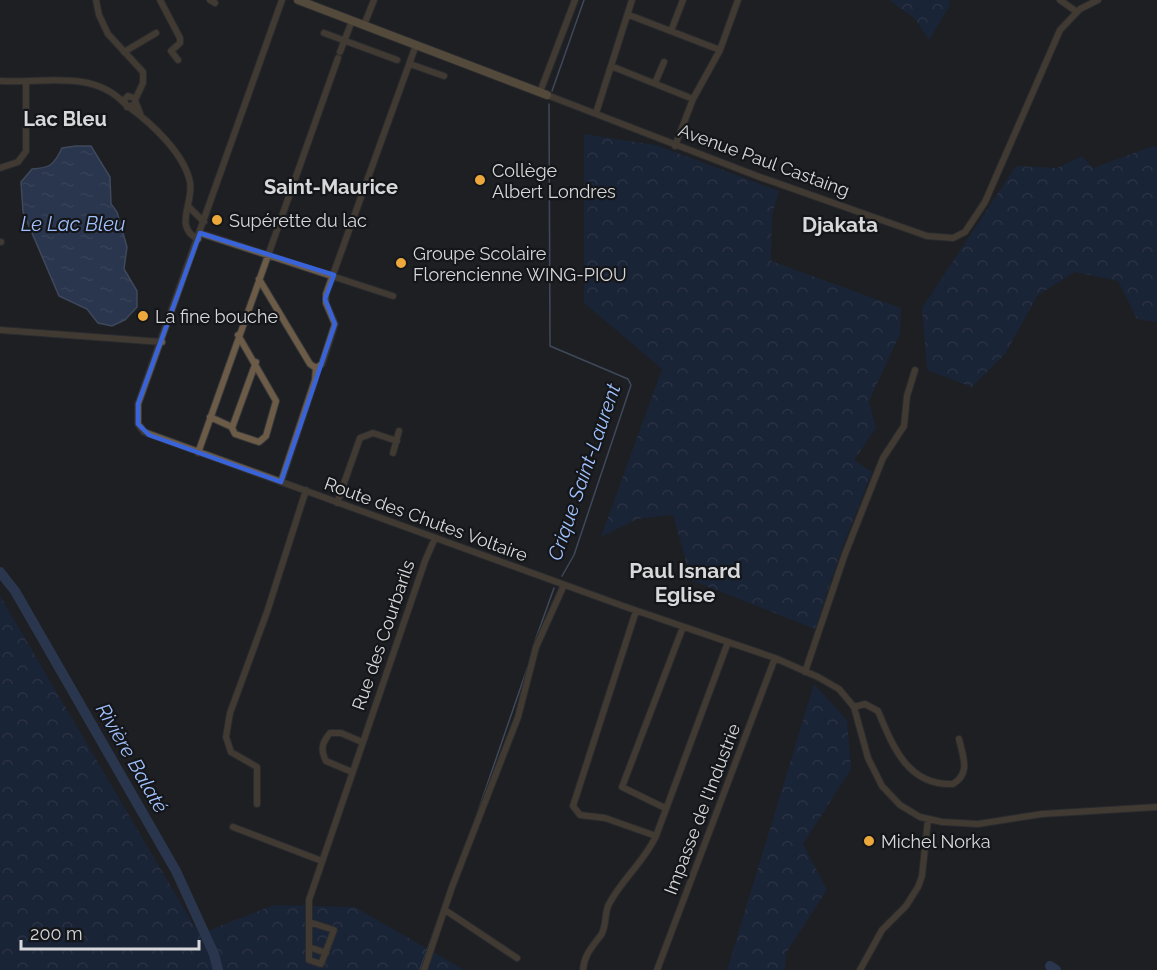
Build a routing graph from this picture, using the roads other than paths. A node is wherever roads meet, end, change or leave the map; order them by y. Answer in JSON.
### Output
{"nodes":[{"id":1,"x":96,"y":0,"type":"edge"},
{"id":2,"x":160,"y":0,"type":"edge"},
{"id":3,"x":282,"y":0,"type":"edge"},
{"id":4,"x":374,"y":0,"type":"edge"},
{"id":5,"x":575,"y":0,"type":"edge"},
{"id":6,"x":632,"y":0,"type":"edge"},
{"id":7,"x":683,"y":0,"type":"edge"},
{"id":8,"x":738,"y":0,"type":"edge"},
{"id":9,"x":1060,"y":0,"type":"edge"},
{"id":10,"x":1098,"y":0,"type":"edge"},
{"id":11,"x":303,"y":1,"type":"edge"},
{"id":12,"x":1087,"y":2,"type":"edge"},
{"id":13,"x":1077,"y":12,"type":"junction"},
{"id":14,"x":629,"y":15,"type":"junction"},
{"id":15,"x":352,"y":21,"type":"junction"},
{"id":16,"x":364,"y":25,"type":"junction"},
{"id":17,"x":671,"y":32,"type":"junction"},
{"id":18,"x":156,"y":33,"type":"dead end"},
{"id":19,"x":324,"y":33,"type":"dead end"},
{"id":20,"x":344,"y":42,"type":"junction"},
{"id":21,"x":416,"y":45,"type":"junction"},
{"id":22,"x":720,"y":50,"type":"junction"},
{"id":23,"x":124,"y":52,"type":"junction"},
{"id":24,"x":178,"y":60,"type":"dead end"},
{"id":25,"x":397,"y":60,"type":"dead end"},
{"id":26,"x":664,"y":62,"type":"dead end"},
{"id":27,"x":410,"y":64,"type":"junction"},
{"id":28,"x":611,"y":66,"type":"junction"},
{"id":29,"x":444,"y":76,"type":"dead end"},
{"id":30,"x":0,"y":81,"type":"edge"},
{"id":31,"x":26,"y":82,"type":"junction"},
{"id":32,"x":655,"y":83,"type":"junction"},
{"id":33,"x":543,"y":94,"type":"junction"},
{"id":34,"x":693,"y":99,"type":"junction"},
{"id":35,"x":130,"y":101,"type":"junction"},
{"id":36,"x":596,"y":113,"type":"junction"},
{"id":37,"x":675,"y":146,"type":"junction"},
{"id":38,"x":0,"y":168,"type":"edge"},
{"id":39,"x":189,"y":207,"type":"junction"},
{"id":40,"x":204,"y":222,"type":"junction"},
{"id":41,"x":199,"y":236,"type":"junction"},
{"id":42,"x":270,"y":255,"type":"junction"},
{"id":43,"x":334,"y":275,"type":"junction"},
{"id":44,"x":259,"y":279,"type":"junction"},
{"id":45,"x":393,"y":296,"type":"dead end"},
{"id":46,"x":0,"y":330,"type":"edge"},
{"id":47,"x":238,"y":335,"type":"junction"},
{"id":48,"x":162,"y":342,"type":"junction"},
{"id":49,"x":256,"y":362,"type":"junction"},
{"id":50,"x":316,"y":369,"type":"junction"},
{"id":51,"x":915,"y":370,"type":"dead end"},
{"id":52,"x":210,"y":417,"type":"junction"},
{"id":53,"x":232,"y":427,"type":"junction"},
{"id":54,"x":399,"y":431,"type":"dead end"},
{"id":55,"x":397,"y":441,"type":"junction"},
{"id":56,"x":198,"y":453,"type":"junction"},
{"id":57,"x":393,"y":453,"type":"dead end"},
{"id":58,"x":280,"y":482,"type":"junction"},
{"id":59,"x":306,"y":490,"type":"junction"},
{"id":60,"x":338,"y":503,"type":"junction"},
{"id":61,"x":435,"y":538,"type":"junction"},
{"id":62,"x":564,"y":585,"type":"junction"},
{"id":63,"x":636,"y":611,"type":"junction"},
{"id":64,"x":683,"y":627,"type":"junction"},
{"id":65,"x":728,"y":642,"type":"junction"},
{"id":66,"x":775,"y":658,"type":"junction"},
{"id":67,"x":805,"y":672,"type":"junction"},
{"id":68,"x":854,"y":707,"type":"junction"},
{"id":69,"x":959,"y":739,"type":"dead end"},
{"id":70,"x":362,"y":742,"type":"junction"},
{"id":71,"x":352,"y":772,"type":"junction"},
{"id":72,"x":257,"y":804,"type":"dead end"},
{"id":73,"x":1157,"y":807,"type":"edge"},
{"id":74,"x":665,"y":808,"type":"junction"},
{"id":75,"x":928,"y":819,"type":"junction"},
{"id":76,"x":233,"y":827,"type":"dead end"},
{"id":77,"x":656,"y":836,"type":"junction"},
{"id":78,"x":322,"y":861,"type":"junction"},
{"id":79,"x":445,"y":910,"type":"junction"},
{"id":80,"x":309,"y":922,"type":"junction"},
{"id":81,"x":309,"y":947,"type":"junction"},
{"id":82,"x":326,"y":953,"type":"junction"},
{"id":83,"x":517,"y":958,"type":"dead end"},
{"id":84,"x":424,"y":970,"type":"edge"},
{"id":85,"x":583,"y":970,"type":"edge"},
{"id":86,"x":657,"y":970,"type":"edge"},
{"id":87,"x":860,"y":970,"type":"edge"}],
"edges":[{"from":1,"to":23,"type":"street"},
{"from":2,"to":24,"type":"street"},
{"from":3,"to":40,"type":"street"},
{"from":4,"to":16,"type":"street"},
{"from":5,"to":33,"type":"street"},
{"from":6,"to":14,"type":"street"},
{"from":7,"to":17,"type":"street"},
{"from":8,"to":22,"type":"street"},
{"from":9,"to":13,"type":"street"},
{"from":10,"to":12,"type":"street","name":"Avenue Paul Castaing"},
{"from":11,"to":15,"type":"street","name":"Avenue Paul Castaing"},
{"from":12,"to":13,"type":"street","name":"Avenue Paul Castaing"},
{"from":13,"to":37,"type":"street","name":"Avenue Paul Castaing"},
{"from":14,"to":17,"type":"street"},
{"from":14,"to":28,"type":"street"},
{"from":15,"to":16,"type":"street","name":"Avenue Paul Castaing"},
{"from":15,"to":20,"type":"street"},
{"from":16,"to":21,"type":"street","name":"Avenue Paul Castaing"},
{"from":17,"to":22,"type":"street"},
{"from":18,"to":23,"type":"street"},
{"from":19,"to":20,"type":"street"},
{"from":20,"to":25,"type":"street"},
{"from":20,"to":42,"type":"street"},
{"from":21,"to":27,"type":"street"},
{"from":21,"to":33,"type":"street","name":"Avenue Paul Castaing"},
{"from":22,"to":34,"type":"street"},
{"from":23,"to":35,"type":"street"},
{"from":26,"to":32,"type":"street"},
{"from":27,"to":29,"type":"street"},
{"from":27,"to":43,"type":"street"},
{"from":28,"to":32,"type":"street"},
{"from":28,"to":36,"type":"street"},
{"from":30,"to":31,"type":"street"},
{"from":31,"to":35,"type":"street"},
{"from":31,"to":38,"type":"street"},
{"from":32,"to":34,"type":"street"},
{"from":33,"to":36,"type":"street","name":"Avenue Paul Castaing"},
{"from":34,"to":37,"type":"street"},
{"from":35,"to":39,"type":"street"},
{"from":36,"to":37,"type":"street","name":"Avenue Paul Castaing"},
{"from":39,"to":40,"type":"street"},
{"from":39,"to":41,"type":"street"},
{"from":40,"to":41,"type":"street"},
{"from":41,"to":42,"type":"street"},
{"from":41,"to":48,"type":"street"},
{"from":42,"to":43,"type":"street"},
{"from":42,"to":44,"type":"street"},
{"from":43,"to":45,"type":"street"},
{"from":43,"to":50,"type":"street"},
{"from":44,"to":47,"type":"street"},
{"from":44,"to":50,"type":"street"},
{"from":46,"to":48,"type":"street"},
{"from":47,"to":49,"type":"street"},
{"from":47,"to":52,"type":"street"},
{"from":48,"to":56,"type":"street","name":"Route des Chutes Voltaire"},
{"from":49,"to":53,"type":"street"},
{"from":49,"to":53,"type":"street"},
{"from":50,"to":58,"type":"street"},
{"from":51,"to":67,"type":"street"},
{"from":52,"to":53,"type":"street"},
{"from":52,"to":56,"type":"street"},
{"from":54,"to":55,"type":"street"},
{"from":55,"to":57,"type":"street"},
{"from":55,"to":60,"type":"street"},
{"from":56,"to":58,"type":"street","name":"Route des Chutes Voltaire"},
{"from":58,"to":59,"type":"street","name":"Route des Chutes Voltaire"},
{"from":59,"to":60,"type":"street","name":"Route des Chutes Voltaire"},
{"from":59,"to":72,"type":"street"},
{"from":60,"to":61,"type":"street","name":"Route des Chutes Voltaire"},
{"from":61,"to":62,"type":"street","name":"Route des Chutes Voltaire"},
{"from":61,"to":70,"type":"street","name":"Rue des Courbarils"},
{"from":62,"to":63,"type":"street","name":"Route des Chutes Voltaire"},
{"from":62,"to":79,"type":"street"},
{"from":63,"to":64,"type":"street","name":"Route des Chutes Voltaire"},
{"from":63,"to":77,"type":"street"},
{"from":64,"to":65,"type":"street","name":"Route des Chutes Voltaire"},
{"from":64,"to":74,"type":"street"},
{"from":65,"to":66,"type":"street","name":"Route des Chutes Voltaire"},
{"from":65,"to":74,"type":"street"},
{"from":66,"to":67,"type":"street","name":"Route des Chutes Voltaire"},
{"from":66,"to":86,"type":"street","name":"Impasse de l'Industrie"},
{"from":67,"to":68,"type":"street","name":"Route des Chutes Voltaire"},
{"from":68,"to":69,"type":"street"},
{"from":68,"to":75,"type":"street","name":"Route des Chutes Voltaire"},
{"from":70,"to":71,"type":"street","name":"Rue des Courbarils"},
{"from":70,"to":71,"type":"street"},
{"from":71,"to":78,"type":"street","name":"Rue des Courbarils"},
{"from":73,"to":75,"type":"street","name":"Route des Chutes Voltaire"},
{"from":74,"to":77,"type":"street"},
{"from":75,"to":87,"type":"street"},
{"from":76,"to":78,"type":"street"},
{"from":77,"to":85,"type":"street"},
{"from":78,"to":80,"type":"street","name":"Rue des Courbarils"},
{"from":79,"to":83,"type":"street"},
{"from":79,"to":84,"type":"street"},
{"from":80,"to":81,"type":"street","name":"Rue des Courbarils"},
{"from":80,"to":82,"type":"street"},
{"from":81,"to":82,"type":"street"},
{"from":81,"to":82,"type":"street"}]}
